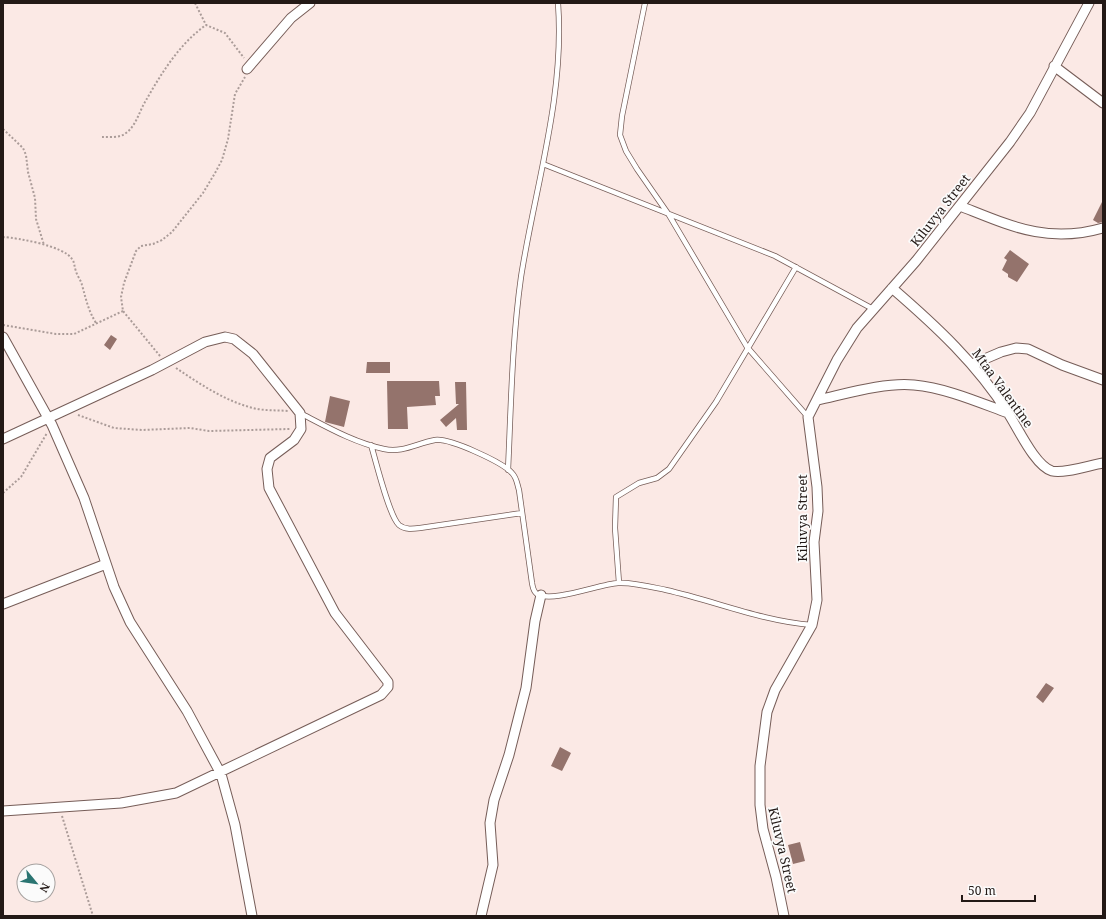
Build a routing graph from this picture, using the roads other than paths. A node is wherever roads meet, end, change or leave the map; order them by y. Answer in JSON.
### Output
{"nodes":[{"id":1,"x":310,"y":3,"type":"edge"},
{"id":2,"x":558,"y":3,"type":"edge"},
{"id":3,"x":645,"y":3,"type":"edge"},
{"id":4,"x":1089,"y":3,"type":"edge"},
{"id":5,"x":1054,"y":66,"type":"junction"},
{"id":6,"x":247,"y":69,"type":"road end"},
{"id":7,"x":1103,"y":103,"type":"edge"},
{"id":8,"x":543,"y":164,"type":"junction"},
{"id":9,"x":960,"y":206,"type":"junction"},
{"id":10,"x":669,"y":215,"type":"junction"},
{"id":11,"x":1103,"y":228,"type":"edge"},
{"id":12,"x":796,"y":267,"type":"junction"},
{"id":13,"x":892,"y":288,"type":"junction"},
{"id":14,"x":873,"y":309,"type":"junction"},
{"id":15,"x":3,"y":337,"type":"edge"},
{"id":16,"x":747,"y":347,"type":"junction"},
{"id":17,"x":973,"y":364,"type":"junction"},
{"id":18,"x":1103,"y":380,"type":"edge"},
{"id":19,"x":817,"y":400,"type":"junction"},
{"id":20,"x":300,"y":413,"type":"junction"},
{"id":21,"x":1008,"y":413,"type":"junction"},
{"id":22,"x":808,"y":417,"type":"junction"},
{"id":23,"x":50,"y":421,"type":"junction"},
{"id":24,"x":3,"y":439,"type":"edge"},
{"id":25,"x":371,"y":445,"type":"junction"},
{"id":26,"x":1103,"y":463,"type":"edge"},
{"id":27,"x":508,"y":470,"type":"junction"},
{"id":28,"x":522,"y":513,"type":"junction"},
{"id":29,"x":106,"y":564,"type":"junction"},
{"id":30,"x":619,"y":583,"type":"junction"},
{"id":31,"x":541,"y":595,"type":"junction"},
{"id":32,"x":3,"y":604,"type":"edge"},
{"id":33,"x":812,"y":625,"type":"junction"},
{"id":34,"x":221,"y":774,"type":"junction"},
{"id":35,"x":3,"y":811,"type":"edge"},
{"id":36,"x":252,"y":916,"type":"edge"},
{"id":37,"x":481,"y":916,"type":"edge"},
{"id":38,"x":784,"y":916,"type":"edge"}],
"edges":[{"from":1,"to":6,"type":"street"},
{"from":2,"to":8,"type":"lane"},
{"from":3,"to":10,"type":"lane"},
{"from":4,"to":5,"type":"street","name":"Kiluvya Street"},
{"from":5,"to":7,"type":"street"},
{"from":5,"to":9,"type":"street","name":"Kiluvya Street"},
{"from":8,"to":10,"type":"lane"},
{"from":8,"to":27,"type":"lane"},
{"from":9,"to":11,"type":"street"},
{"from":9,"to":13,"type":"street","name":"Kiluvya Street"},
{"from":10,"to":12,"type":"lane"},
{"from":10,"to":16,"type":"lane"},
{"from":12,"to":14,"type":"lane"},
{"from":12,"to":16,"type":"lane"},
{"from":13,"to":14,"type":"street","name":"Kiluvya Street"},
{"from":13,"to":17,"type":"street","name":"Mtaa Valentine"},
{"from":14,"to":19,"type":"street","name":"Kiluvya Street"},
{"from":15,"to":23,"type":"street"},
{"from":16,"to":22,"type":"lane"},
{"from":16,"to":30,"type":"lane"},
{"from":17,"to":18,"type":"street"},
{"from":17,"to":21,"type":"street","name":"Mtaa Valentine"},
{"from":19,"to":21,"type":"street"},
{"from":19,"to":22,"type":"street","name":"Kiluvya Street"},
{"from":20,"to":23,"type":"street"},
{"from":20,"to":25,"type":"lane"},
{"from":20,"to":34,"type":"street"},
{"from":21,"to":26,"type":"street","name":"Mtaa Valentine"},
{"from":22,"to":33,"type":"street","name":"Kiluvya Street"},
{"from":23,"to":24,"type":"street"},
{"from":23,"to":29,"type":"street"},
{"from":25,"to":27,"type":"lane"},
{"from":25,"to":28,"type":"lane"},
{"from":27,"to":28,"type":"lane"},
{"from":28,"to":31,"type":"lane"},
{"from":29,"to":32,"type":"street"},
{"from":29,"to":34,"type":"street"},
{"from":30,"to":31,"type":"lane"},
{"from":30,"to":33,"type":"lane"},
{"from":31,"to":37,"type":"street"},
{"from":33,"to":38,"type":"street","name":"Kiluvya Street"},
{"from":34,"to":35,"type":"street"},
{"from":34,"to":36,"type":"street"}]}
